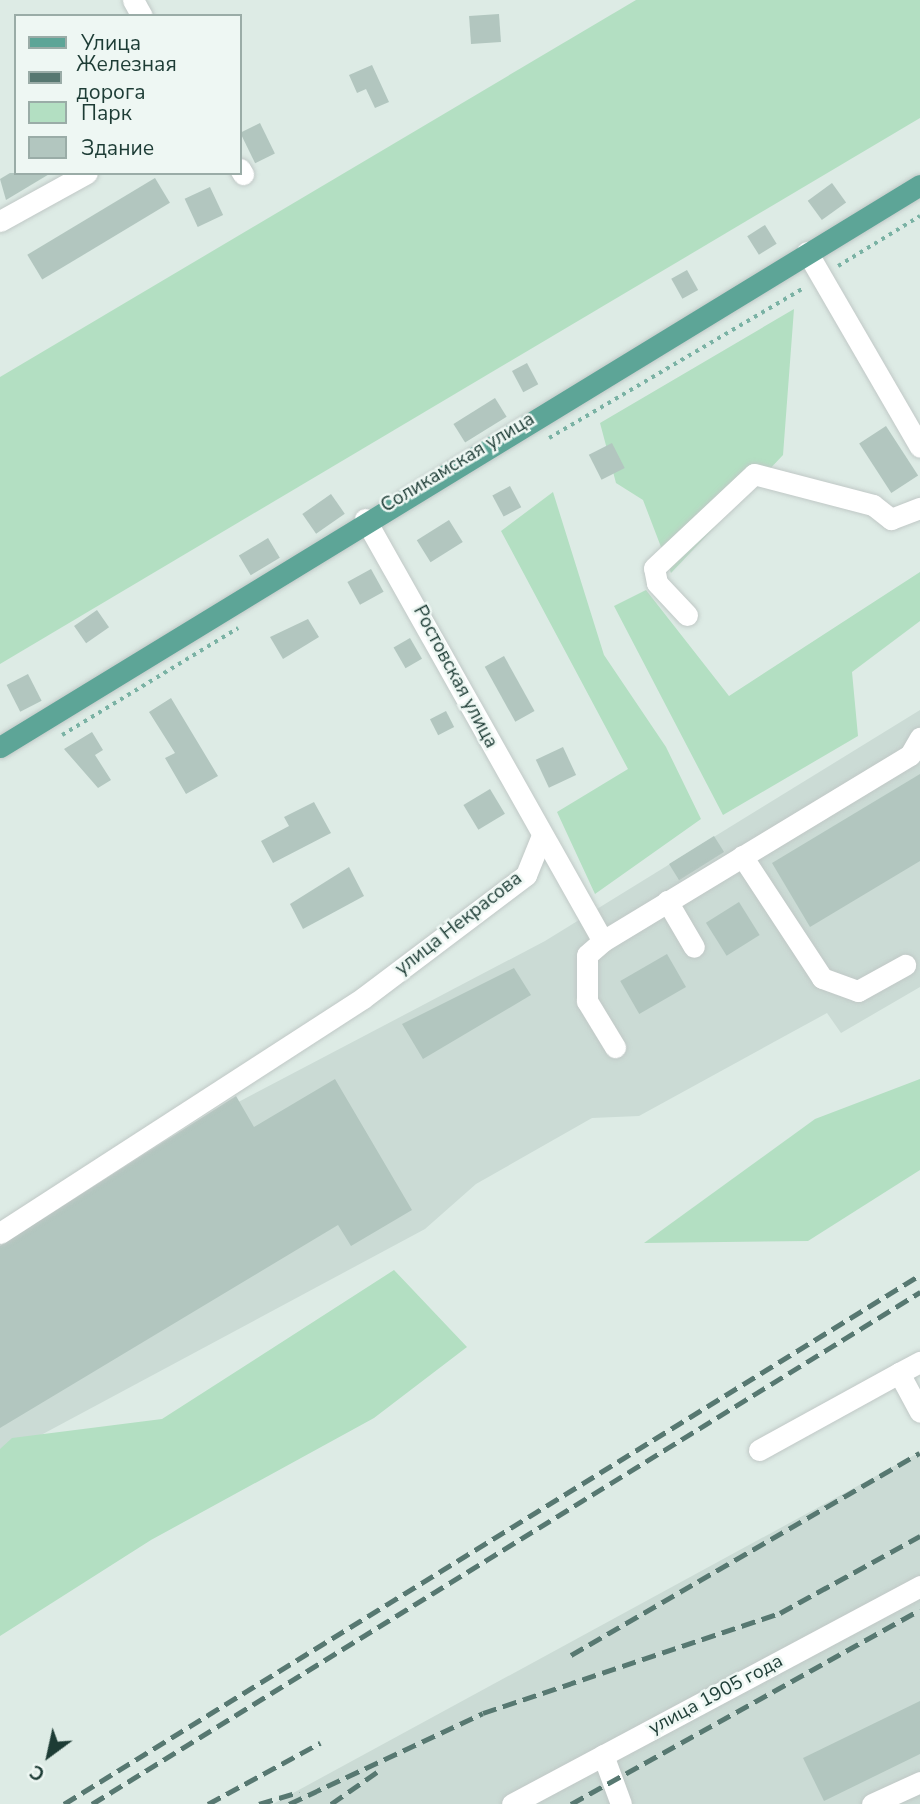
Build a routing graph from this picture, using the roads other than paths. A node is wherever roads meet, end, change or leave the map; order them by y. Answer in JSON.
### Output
{"nodes":[{"id":1,"x":83,"y":175,"type":"edge"},
{"id":2,"x":920,"y":185,"type":"edge"},
{"id":3,"x":0,"y":221,"type":"edge"},
{"id":4,"x":807,"y":252,"type":"junction"},
{"id":5,"x":920,"y":447,"type":"edge"},
{"id":6,"x":920,"y":508,"type":"edge"},
{"id":7,"x":365,"y":519,"type":"junction"},
{"id":8,"x":687,"y":615,"type":"dead end"},
{"id":9,"x":920,"y":738,"type":"edge"},
{"id":10,"x":0,"y":747,"type":"edge"},
{"id":11,"x":541,"y":838,"type":"junction"},
{"id":12,"x":742,"y":856,"type":"junction"},
{"id":13,"x":667,"y":901,"type":"junction"},
{"id":14,"x":603,"y":941,"type":"junction"},
{"id":15,"x":694,"y":947,"type":"dead end"},
{"id":16,"x":905,"y":965,"type":"dead end"},
{"id":17,"x":615,"y":1047,"type":"dead end"},
{"id":18,"x":0,"y":1233,"type":"edge"},
{"id":19,"x":920,"y":1362,"type":"edge"},
{"id":20,"x":899,"y":1373,"type":"junction"},
{"id":21,"x":920,"y":1412,"type":"edge"},
{"id":22,"x":759,"y":1450,"type":"dead end"},
{"id":23,"x":920,"y":1586,"type":"edge"},
{"id":24,"x":603,"y":1755,"type":"junction"},
{"id":25,"x":920,"y":1782,"type":"edge"},
{"id":26,"x":512,"y":1804,"type":"edge"},
{"id":27,"x":621,"y":1804,"type":"edge"},
{"id":28,"x":872,"y":1804,"type":"edge"}],
"edges":[{"from":1,"to":3,"type":"street"},
{"from":2,"to":4,"type":"main road","name":"Соликамская улица"},
{"from":4,"to":5,"type":"street"},
{"from":4,"to":7,"type":"main road","name":"Соликамская улица"},
{"from":6,"to":8,"type":"street"},
{"from":7,"to":10,"type":"main road","name":"Соликамская улица"},
{"from":7,"to":11,"type":"street","name":"Ростовская улица"},
{"from":9,"to":12,"type":"street"},
{"from":11,"to":14,"type":"street","name":"Ростовская улица"},
{"from":11,"to":18,"type":"street","name":"улица Некрасова"},
{"from":12,"to":13,"type":"street"},
{"from":12,"to":16,"type":"street"},
{"from":13,"to":14,"type":"street"},
{"from":13,"to":15,"type":"street"},
{"from":14,"to":17,"type":"street"},
{"from":19,"to":20,"type":"street"},
{"from":20,"to":21,"type":"street"},
{"from":20,"to":22,"type":"street"},
{"from":23,"to":24,"type":"street","name":"улица 1905 года"},
{"from":24,"to":26,"type":"street","name":"улица 1905 года"},
{"from":24,"to":27,"type":"street"},
{"from":25,"to":28,"type":"street"}]}
